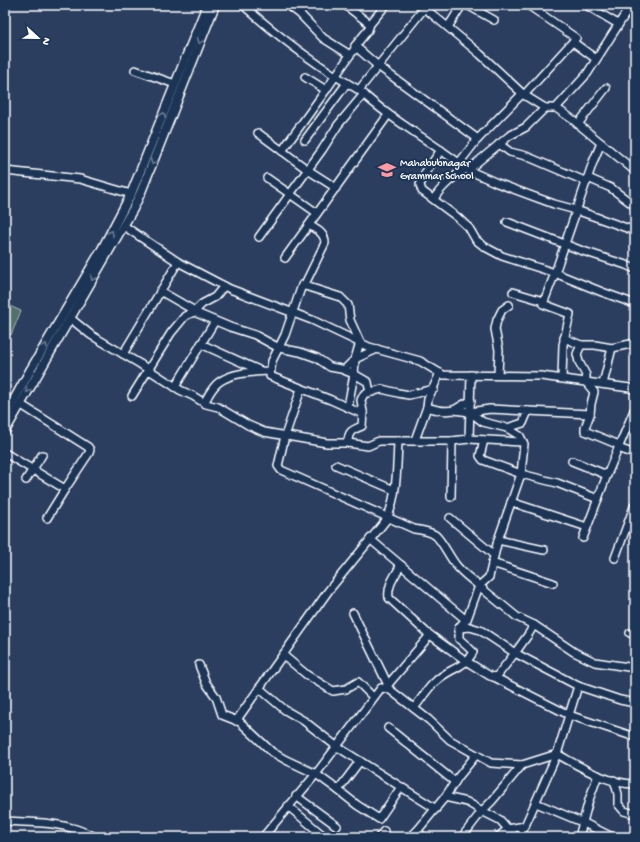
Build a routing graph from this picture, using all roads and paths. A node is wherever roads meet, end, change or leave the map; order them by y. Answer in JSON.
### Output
{"nodes":[{"id":1,"x":207,"y":5,"type":"edge"},
{"id":2,"x":215,"y":5,"type":"edge"},
{"id":3,"x":242,"y":5,"type":"edge"},
{"id":4,"x":288,"y":5,"type":"edge"},
{"id":5,"x":345,"y":5,"type":"edge"},
{"id":6,"x":386,"y":5,"type":"edge"},
{"id":7,"x":462,"y":5,"type":"edge"},
{"id":8,"x":467,"y":5,"type":"edge"},
{"id":9,"x":528,"y":5,"type":"edge"},
{"id":10,"x":586,"y":5,"type":"edge"},
{"id":11,"x":631,"y":5,"type":"edge"},
{"id":12,"x":424,"y":6,"type":"edge"},
{"id":13,"x":494,"y":20,"type":"dead end"},
{"id":14,"x":370,"y":24,"type":"junction"},
{"id":15,"x":618,"y":24,"type":"junction"},
{"id":16,"x":448,"y":27,"type":"junction"},
{"id":17,"x":572,"y":42,"type":"junction"},
{"id":18,"x":355,"y":46,"type":"junction"},
{"id":19,"x":350,"y":55,"type":"junction"},
{"id":20,"x":596,"y":59,"type":"junction"},
{"id":21,"x":378,"y":66,"type":"junction"},
{"id":22,"x":135,"y":70,"type":"dead end"},
{"id":23,"x":335,"y":76,"type":"junction"},
{"id":24,"x":305,"y":77,"type":"dead end"},
{"id":25,"x":347,"y":83,"type":"junction"},
{"id":26,"x":175,"y":84,"type":"junction"},
{"id":27,"x":606,"y":88,"type":"dead end"},
{"id":28,"x":326,"y":90,"type":"junction"},
{"id":29,"x":361,"y":92,"type":"junction"},
{"id":30,"x":523,"y":95,"type":"junction"},
{"id":31,"x":545,"y":108,"type":"junction"},
{"id":32,"x":556,"y":108,"type":"junction"},
{"id":33,"x":388,"y":115,"type":"junction"},
{"id":34,"x":578,"y":124,"type":"junction"},
{"id":35,"x":258,"y":133,"type":"dead end"},
{"id":36,"x":478,"y":139,"type":"junction"},
{"id":37,"x":306,"y":140,"type":"dead end"},
{"id":38,"x":601,"y":143,"type":"junction"},
{"id":39,"x":499,"y":144,"type":"junction"},
{"id":40,"x":441,"y":150,"type":"junction"},
{"id":41,"x":282,"y":151,"type":"junction"},
{"id":42,"x":459,"y":163,"type":"junction"},
{"id":43,"x":467,"y":169,"type":"junction"},
{"id":44,"x":308,"y":170,"type":"junction"},
{"id":45,"x":5,"y":171,"type":"edge"},
{"id":46,"x":635,"y":171,"type":"edge"},
{"id":47,"x":268,"y":178,"type":"dead end"},
{"id":48,"x":587,"y":180,"type":"junction"},
{"id":49,"x":336,"y":188,"type":"junction"},
{"id":50,"x":132,"y":194,"type":"junction"},
{"id":51,"x":290,"y":194,"type":"junction"},
{"id":52,"x":434,"y":199,"type":"junction"},
{"id":53,"x":635,"y":206,"type":"edge"},
{"id":54,"x":576,"y":210,"type":"junction"},
{"id":55,"x":318,"y":213,"type":"junction"},
{"id":56,"x":507,"y":222,"type":"dead end"},
{"id":57,"x":309,"y":225,"type":"junction"},
{"id":58,"x":124,"y":226,"type":"junction"},
{"id":59,"x":635,"y":231,"type":"edge"},
{"id":60,"x":259,"y":237,"type":"dead end"},
{"id":61,"x":565,"y":244,"type":"junction"},
{"id":62,"x":285,"y":258,"type":"dead end"},
{"id":63,"x":178,"y":262,"type":"junction"},
{"id":64,"x":635,"y":270,"type":"edge"},
{"id":65,"x":555,"y":273,"type":"junction"},
{"id":66,"x":224,"y":286,"type":"junction"},
{"id":67,"x":304,"y":286,"type":"junction"},
{"id":68,"x":160,"y":291,"type":"junction"},
{"id":69,"x":514,"y":292,"type":"dead end"},
{"id":70,"x":543,"y":301,"type":"junction"},
{"id":71,"x":635,"y":304,"type":"edge"},
{"id":72,"x":509,"y":305,"type":"dead end"},
{"id":73,"x":195,"y":311,"type":"junction"},
{"id":74,"x":293,"y":312,"type":"junction"},
{"id":75,"x":70,"y":318,"type":"junction"},
{"id":76,"x":215,"y":321,"type":"junction"},
{"id":77,"x":564,"y":338,"type":"junction"},
{"id":78,"x":360,"y":342,"type":"junction"},
{"id":79,"x":635,"y":343,"type":"edge"},
{"id":80,"x":201,"y":344,"type":"junction"},
{"id":81,"x":581,"y":345,"type":"junction"},
{"id":82,"x":279,"y":348,"type":"junction"},
{"id":83,"x":612,"y":348,"type":"junction"},
{"id":84,"x":377,"y":349,"type":"junction"},
{"id":85,"x":123,"y":354,"type":"junction"},
{"id":86,"x":355,"y":359,"type":"junction"},
{"id":87,"x":148,"y":369,"type":"junction"},
{"id":88,"x":344,"y":370,"type":"junction"},
{"id":89,"x":262,"y":371,"type":"junction"},
{"id":90,"x":270,"y":371,"type":"junction"},
{"id":91,"x":440,"y":373,"type":"junction"},
{"id":92,"x":354,"y":374,"type":"junction"},
{"id":93,"x":471,"y":375,"type":"junction"},
{"id":94,"x":498,"y":376,"type":"junction"},
{"id":95,"x":562,"y":378,"type":"junction"},
{"id":96,"x":586,"y":382,"type":"junction"},
{"id":97,"x":603,"y":384,"type":"junction"},
{"id":98,"x":175,"y":387,"type":"junction"},
{"id":99,"x":301,"y":389,"type":"junction"},
{"id":100,"x":434,"y":389,"type":"junction"},
{"id":101,"x":635,"y":390,"type":"edge"},
{"id":102,"x":372,"y":392,"type":"junction"},
{"id":103,"x":132,"y":396,"type":"dead end"},
{"id":104,"x":471,"y":401,"type":"junction"},
{"id":105,"x":204,"y":403,"type":"junction"},
{"id":106,"x":20,"y":404,"type":"junction"},
{"id":107,"x":348,"y":407,"type":"junction"},
{"id":108,"x":427,"y":407,"type":"junction"},
{"id":109,"x":635,"y":408,"type":"edge"},
{"id":110,"x":454,"y":410,"type":"junction"},
{"id":111,"x":528,"y":411,"type":"junction"},
{"id":112,"x":363,"y":412,"type":"junction"},
{"id":113,"x":470,"y":412,"type":"junction"},
{"id":114,"x":590,"y":414,"type":"junction"},
{"id":115,"x":5,"y":416,"type":"edge"},
{"id":116,"x":523,"y":423,"type":"junction"},
{"id":117,"x":507,"y":428,"type":"junction"},
{"id":118,"x":5,"y":431,"type":"edge"},
{"id":119,"x":285,"y":436,"type":"junction"},
{"id":120,"x":469,"y":439,"type":"junction"},
{"id":121,"x":521,"y":439,"type":"junction"},
{"id":122,"x":415,"y":440,"type":"junction"},
{"id":123,"x":484,"y":440,"type":"junction"},
{"id":124,"x":398,"y":441,"type":"junction"},
{"id":125,"x":452,"y":441,"type":"junction"},
{"id":126,"x":348,"y":443,"type":"junction"},
{"id":127,"x":619,"y":446,"type":"junction"},
{"id":128,"x":5,"y":453,"type":"edge"},
{"id":129,"x":635,"y":454,"type":"edge"},
{"id":130,"x":42,"y":455,"type":"dead end"},
{"id":131,"x":572,"y":461,"type":"dead end"},
{"id":132,"x":336,"y":465,"type":"dead end"},
{"id":133,"x":33,"y":469,"type":"junction"},
{"id":134,"x":521,"y":474,"type":"junction"},
{"id":135,"x":607,"y":475,"type":"junction"},
{"id":136,"x":26,"y":480,"type":"dead end"},
{"id":137,"x":65,"y":489,"type":"junction"},
{"id":138,"x":394,"y":490,"type":"junction"},
{"id":139,"x":451,"y":498,"type":"dead end"},
{"id":140,"x":598,"y":499,"type":"junction"},
{"id":141,"x":511,"y":502,"type":"junction"},
{"id":142,"x":635,"y":504,"type":"edge"},
{"id":143,"x":387,"y":517,"type":"junction"},
{"id":144,"x":47,"y":518,"type":"dead end"},
{"id":145,"x":450,"y":518,"type":"dead end"},
{"id":146,"x":587,"y":527,"type":"junction"},
{"id":147,"x":583,"y":538,"type":"dead end"},
{"id":148,"x":370,"y":539,"type":"junction"},
{"id":149,"x":498,"y":540,"type":"junction"},
{"id":150,"x":544,"y":550,"type":"dead end"},
{"id":151,"x":494,"y":555,"type":"junction"},
{"id":152,"x":615,"y":558,"type":"dead end"},
{"id":153,"x":492,"y":563,"type":"junction"},
{"id":154,"x":401,"y":565,"type":"junction"},
{"id":155,"x":553,"y":583,"type":"dead end"},
{"id":156,"x":479,"y":586,"type":"junction"},
{"id":157,"x":353,"y":613,"type":"dead end"},
{"id":158,"x":466,"y":620,"type":"junction"},
{"id":159,"x":534,"y":625,"type":"junction"},
{"id":160,"x":459,"y":628,"type":"junction"},
{"id":161,"x":430,"y":635,"type":"junction"},
{"id":162,"x":515,"y":653,"type":"junction"},
{"id":163,"x":283,"y":654,"type":"junction"},
{"id":164,"x":466,"y":661,"type":"junction"},
{"id":165,"x":199,"y":665,"type":"dead end"},
{"id":166,"x":635,"y":668,"type":"edge"},
{"id":167,"x":494,"y":677,"type":"junction"},
{"id":168,"x":386,"y":686,"type":"junction"},
{"id":169,"x":578,"y":686,"type":"junction"},
{"id":170,"x":259,"y":688,"type":"junction"},
{"id":171,"x":373,"y":697,"type":"junction"},
{"id":172,"x":635,"y":703,"type":"edge"},
{"id":173,"x":414,"y":708,"type":"junction"},
{"id":174,"x":569,"y":715,"type":"junction"},
{"id":175,"x":236,"y":720,"type":"junction"},
{"id":176,"x":388,"y":728,"type":"dead end"},
{"id":177,"x":635,"y":737,"type":"edge"},
{"id":178,"x":336,"y":746,"type":"junction"},
{"id":179,"x":557,"y":754,"type":"junction"},
{"id":180,"x":476,"y":755,"type":"junction"},
{"id":181,"x":360,"y":761,"type":"junction"},
{"id":182,"x":522,"y":765,"type":"junction"},
{"id":183,"x":316,"y":774,"type":"junction"},
{"id":184,"x":598,"y":775,"type":"junction"},
{"id":185,"x":614,"y":780,"type":"junction"},
{"id":186,"x":455,"y":782,"type":"junction"},
{"id":187,"x":635,"y":784,"type":"edge"},
{"id":188,"x":401,"y":787,"type":"junction"},
{"id":189,"x":338,"y":790,"type":"junction"},
{"id":190,"x":296,"y":796,"type":"junction"},
{"id":191,"x":445,"y":797,"type":"junction"},
{"id":192,"x":536,"y":803,"type":"junction"},
{"id":193,"x":288,"y":806,"type":"junction"},
{"id":194,"x":436,"y":809,"type":"junction"},
{"id":195,"x":482,"y":811,"type":"junction"},
{"id":196,"x":635,"y":814,"type":"edge"},
{"id":197,"x":5,"y":821,"type":"edge"},
{"id":198,"x":584,"y":823,"type":"junction"},
{"id":199,"x":337,"y":826,"type":"dead end"},
{"id":200,"x":525,"y":826,"type":"junction"},
{"id":201,"x":508,"y":829,"type":"junction"},
{"id":202,"x":417,"y":830,"type":"junction"},
{"id":203,"x":384,"y":831,"type":"dead end"},
{"id":204,"x":264,"y":836,"type":"edge"},
{"id":205,"x":96,"y":837,"type":"edge"},
{"id":206,"x":325,"y":837,"type":"edge"},
{"id":207,"x":379,"y":837,"type":"edge"},
{"id":208,"x":410,"y":837,"type":"edge"},
{"id":209,"x":423,"y":837,"type":"edge"},
{"id":210,"x":462,"y":837,"type":"edge"},
{"id":211,"x":498,"y":837,"type":"edge"},
{"id":212,"x":516,"y":837,"type":"edge"},
{"id":213,"x":520,"y":837,"type":"edge"},
{"id":214,"x":579,"y":837,"type":"edge"},
{"id":215,"x":612,"y":837,"type":"edge"}],
"edges":[{"from":1,"to":26,"type":"main road"},
{"from":2,"to":58,"type":"main road","one_way":true},
{"from":3,"to":23,"type":"street"},
{"from":4,"to":19,"type":"street"},
{"from":5,"to":14,"type":"street"},
{"from":6,"to":14,"type":"street"},
{"from":7,"to":16,"type":"street"},
{"from":8,"to":13,"type":"street"},
{"from":9,"to":17,"type":"street"},
{"from":10,"to":15,"type":"street"},
{"from":11,"to":15,"type":"street"},
{"from":12,"to":16,"type":"street"},
{"from":12,"to":21,"type":"street"},
{"from":14,"to":18,"type":"street"},
{"from":15,"to":20,"type":"street"},
{"from":16,"to":30,"type":"street"},
{"from":17,"to":20,"type":"street"},
{"from":17,"to":30,"type":"street"},
{"from":18,"to":19,"type":"street"},
{"from":18,"to":21,"type":"street"},
{"from":19,"to":23,"type":"street"},
{"from":20,"to":32,"type":"street"},
{"from":21,"to":29,"type":"street"},
{"from":21,"to":36,"type":"street"},
{"from":22,"to":26,"type":"street"},
{"from":23,"to":25,"type":"street"},
{"from":23,"to":28,"type":"street"},
{"from":24,"to":28,"type":"street"},
{"from":25,"to":29,"type":"street"},
{"from":25,"to":37,"type":"street"},
{"from":50,"to":26,"type":"main road","one_way":true},
{"from":27,"to":34,"type":"street"},
{"from":28,"to":41,"type":"street"},
{"from":29,"to":33,"type":"street"},
{"from":29,"to":44,"type":"street"},
{"from":30,"to":31,"type":"street"},
{"from":30,"to":36,"type":"street"},
{"from":31,"to":32,"type":"street"},
{"from":31,"to":39,"type":"street"},
{"from":32,"to":34,"type":"street"},
{"from":33,"to":40,"type":"street"},
{"from":33,"to":49,"type":"street"},
{"from":34,"to":38,"type":"street"},
{"from":35,"to":41,"type":"street"},
{"from":36,"to":42,"type":"street"},
{"from":38,"to":46,"type":"street"},
{"from":38,"to":48,"type":"street"},
{"from":39,"to":43,"type":"street"},
{"from":39,"to":48,"type":"street"},
{"from":40,"to":42,"type":"street"},
{"from":40,"to":52,"type":"street"},
{"from":41,"to":44,"type":"street"},
{"from":42,"to":43,"type":"street"},
{"from":43,"to":52,"type":"street"},
{"from":43,"to":54,"type":"street"},
{"from":44,"to":49,"type":"street"},
{"from":44,"to":51,"type":"street"},
{"from":45,"to":50,"type":"street"},
{"from":47,"to":51,"type":"street"},
{"from":48,"to":53,"type":"street"},
{"from":48,"to":54,"type":"street"},
{"from":49,"to":55,"type":"street"},
{"from":115,"to":50,"type":"main road","one_way":true},
{"from":51,"to":55,"type":"street"},
{"from":51,"to":60,"type":"street"},
{"from":52,"to":65,"type":"street"},
{"from":54,"to":59,"type":"street"},
{"from":54,"to":61,"type":"street"},
{"from":55,"to":57,"type":"street"},
{"from":56,"to":61,"type":"street"},
{"from":57,"to":62,"type":"street"},
{"from":57,"to":67,"type":"street"},
{"from":58,"to":63,"type":"street"},
{"from":58,"to":75,"type":"main road","one_way":true},
{"from":61,"to":64,"type":"street"},
{"from":61,"to":65,"type":"street"},
{"from":63,"to":66,"type":"street"},
{"from":63,"to":68,"type":"street"},
{"from":65,"to":70,"type":"street"},
{"from":65,"to":71,"type":"street"},
{"from":66,"to":73,"type":"street"},
{"from":66,"to":74,"type":"street"},
{"from":67,"to":74,"type":"street"},
{"from":67,"to":78,"type":"street"},
{"from":68,"to":73,"type":"street"},
{"from":68,"to":85,"type":"street"},
{"from":69,"to":70,"type":"street"},
{"from":70,"to":77,"type":"street"},
{"from":72,"to":94,"type":"street"},
{"from":73,"to":76,"type":"street"},
{"from":73,"to":87,"type":"street"},
{"from":74,"to":78,"type":"street"},
{"from":74,"to":82,"type":"street"},
{"from":75,"to":85,"type":"street"},
{"from":75,"to":106,"type":"main road","one_way":true},
{"from":76,"to":80,"type":"street"},
{"from":76,"to":82,"type":"street"},
{"from":77,"to":81,"type":"street"},
{"from":77,"to":95,"type":"street"},
{"from":78,"to":84,"type":"street"},
{"from":78,"to":86,"type":"street"},
{"from":79,"to":83,"type":"street"},
{"from":80,"to":89,"type":"street"},
{"from":80,"to":98,"type":"street"},
{"from":81,"to":83,"type":"street"},
{"from":81,"to":96,"type":"street"},
{"from":82,"to":88,"type":"street"},
{"from":82,"to":90,"type":"street"},
{"from":83,"to":97,"type":"street"},
{"from":84,"to":86,"type":"street"},
{"from":84,"to":91,"type":"street"},
{"from":85,"to":87,"type":"street"},
{"from":86,"to":88,"type":"street"},
{"from":86,"to":92,"type":"street"},
{"from":87,"to":98,"type":"street"},
{"from":87,"to":103,"type":"street"},
{"from":88,"to":92,"type":"street"},
{"from":89,"to":90,"type":"street"},
{"from":89,"to":105,"type":"street"},
{"from":90,"to":99,"type":"street"},
{"from":91,"to":93,"type":"street"},
{"from":91,"to":100,"type":"street"},
{"from":92,"to":102,"type":"street"},
{"from":92,"to":107,"type":"street"},
{"from":93,"to":94,"type":"street"},
{"from":93,"to":104,"type":"street"},
{"from":94,"to":95,"type":"street"},
{"from":95,"to":96,"type":"street"},
{"from":96,"to":97,"type":"street"},
{"from":96,"to":114,"type":"street"},
{"from":97,"to":101,"type":"street"},
{"from":98,"to":105,"type":"street"},
{"from":99,"to":107,"type":"street"},
{"from":99,"to":119,"type":"street"},
{"from":100,"to":102,"type":"street"},
{"from":100,"to":108,"type":"street"},
{"from":102,"to":112,"type":"street"},
{"from":104,"to":110,"type":"street"},
{"from":104,"to":113,"type":"street"},
{"from":105,"to":119,"type":"street"},
{"from":106,"to":118,"type":"main road"},
{"from":106,"to":137,"type":"street"},
{"from":107,"to":112,"type":"street"},
{"from":108,"to":110,"type":"street"},
{"from":108,"to":122,"type":"street"},
{"from":109,"to":127,"type":"street"},
{"from":110,"to":113,"type":"street"},
{"from":111,"to":113,"type":"street"},
{"from":111,"to":114,"type":"street"},
{"from":111,"to":116,"type":"street"},
{"from":112,"to":126,"type":"street"},
{"from":113,"to":117,"type":"street"},
{"from":113,"to":120,"type":"street"},
{"from":114,"to":127,"type":"street"},
{"from":116,"to":117,"type":"street"},
{"from":116,"to":121,"type":"street"},
{"from":117,"to":121,"type":"street"},
{"from":119,"to":126,"type":"street"},
{"from":119,"to":143,"type":"street"},
{"from":120,"to":123,"type":"street"},
{"from":120,"to":125,"type":"street"},
{"from":121,"to":123,"type":"street"},
{"from":121,"to":134,"type":"street"},
{"from":122,"to":124,"type":"street"},
{"from":122,"to":125,"type":"street"},
{"from":123,"to":134,"type":"street"},
{"from":124,"to":126,"type":"street"},
{"from":124,"to":138,"type":"street"},
{"from":125,"to":139,"type":"street"},
{"from":127,"to":129,"type":"street"},
{"from":127,"to":135,"type":"street"},
{"from":128,"to":133,"type":"street"},
{"from":130,"to":133,"type":"street"},
{"from":131,"to":135,"type":"street"},
{"from":132,"to":138,"type":"street"},
{"from":133,"to":136,"type":"street"},
{"from":133,"to":137,"type":"street"},
{"from":134,"to":140,"type":"street"},
{"from":134,"to":141,"type":"street"},
{"from":135,"to":140,"type":"street"},
{"from":137,"to":144,"type":"street"},
{"from":138,"to":143,"type":"street"},
{"from":140,"to":146,"type":"street"},
{"from":141,"to":146,"type":"street"},
{"from":141,"to":149,"type":"street"},
{"from":142,"to":152,"type":"street"},
{"from":143,"to":148,"type":"street"},
{"from":143,"to":156,"type":"street"},
{"from":145,"to":151,"type":"street"},
{"from":146,"to":147,"type":"street"},
{"from":148,"to":154,"type":"street"},
{"from":148,"to":163,"type":"street"},
{"from":149,"to":150,"type":"street"},
{"from":149,"to":151,"type":"street"},
{"from":151,"to":153,"type":"street"},
{"from":153,"to":155,"type":"street"},
{"from":153,"to":156,"type":"street"},
{"from":154,"to":158,"type":"street"},
{"from":154,"to":161,"type":"street"},
{"from":156,"to":158,"type":"street"},
{"from":156,"to":159,"type":"street"},
{"from":157,"to":168,"type":"street"},
{"from":158,"to":160,"type":"street"},
{"from":159,"to":162,"type":"street"},
{"from":159,"to":166,"type":"street"},
{"from":160,"to":162,"type":"street"},
{"from":160,"to":164,"type":"street"},
{"from":161,"to":164,"type":"street"},
{"from":161,"to":168,"type":"street"},
{"from":162,"to":167,"type":"street"},
{"from":162,"to":169,"type":"street"},
{"from":163,"to":170,"type":"street"},
{"from":163,"to":171,"type":"street"},
{"from":164,"to":167,"type":"street"},
{"from":164,"to":173,"type":"street"},
{"from":165,"to":175,"type":"street"},
{"from":167,"to":174,"type":"street"},
{"from":168,"to":171,"type":"street"},
{"from":168,"to":173,"type":"street"},
{"from":169,"to":172,"type":"street"},
{"from":169,"to":174,"type":"street"},
{"from":170,"to":175,"type":"street"},
{"from":170,"to":178,"type":"street"},
{"from":171,"to":178,"type":"street"},
{"from":173,"to":180,"type":"street"},
{"from":174,"to":177,"type":"street"},
{"from":174,"to":179,"type":"street"},
{"from":175,"to":183,"type":"street"},
{"from":176,"to":186,"type":"street"},
{"from":178,"to":181,"type":"street"},
{"from":178,"to":183,"type":"street"},
{"from":179,"to":182,"type":"street"},
{"from":179,"to":184,"type":"street"},
{"from":179,"to":192,"type":"street"},
{"from":180,"to":182,"type":"street"},
{"from":180,"to":186,"type":"street"},
{"from":181,"to":188,"type":"street"},
{"from":181,"to":189,"type":"street"},
{"from":182,"to":195,"type":"street"},
{"from":183,"to":189,"type":"street"},
{"from":183,"to":190,"type":"street"},
{"from":184,"to":185,"type":"street"},
{"from":184,"to":198,"type":"street"},
{"from":185,"to":187,"type":"street"},
{"from":185,"to":196,"type":"street"},
{"from":186,"to":191,"type":"street"},
{"from":188,"to":189,"type":"street"},
{"from":188,"to":194,"type":"street"},
{"from":190,"to":193,"type":"street"},
{"from":190,"to":199,"type":"street"},
{"from":191,"to":194,"type":"street"},
{"from":191,"to":195,"type":"street"},
{"from":192,"to":198,"type":"street"},
{"from":192,"to":200,"type":"street"},
{"from":193,"to":204,"type":"street"},
{"from":193,"to":206,"type":"street"},
{"from":194,"to":202,"type":"street"},
{"from":195,"to":201,"type":"street"},
{"from":195,"to":210,"type":"street"},
{"from":197,"to":205,"type":"street"},
{"from":198,"to":214,"type":"street"},
{"from":198,"to":215,"type":"street"},
{"from":200,"to":201,"type":"street"},
{"from":200,"to":213,"type":"street"},
{"from":201,"to":211,"type":"street"},
{"from":201,"to":212,"type":"street"},
{"from":202,"to":208,"type":"street"},
{"from":202,"to":209,"type":"street"},
{"from":203,"to":207,"type":"street"}]}
